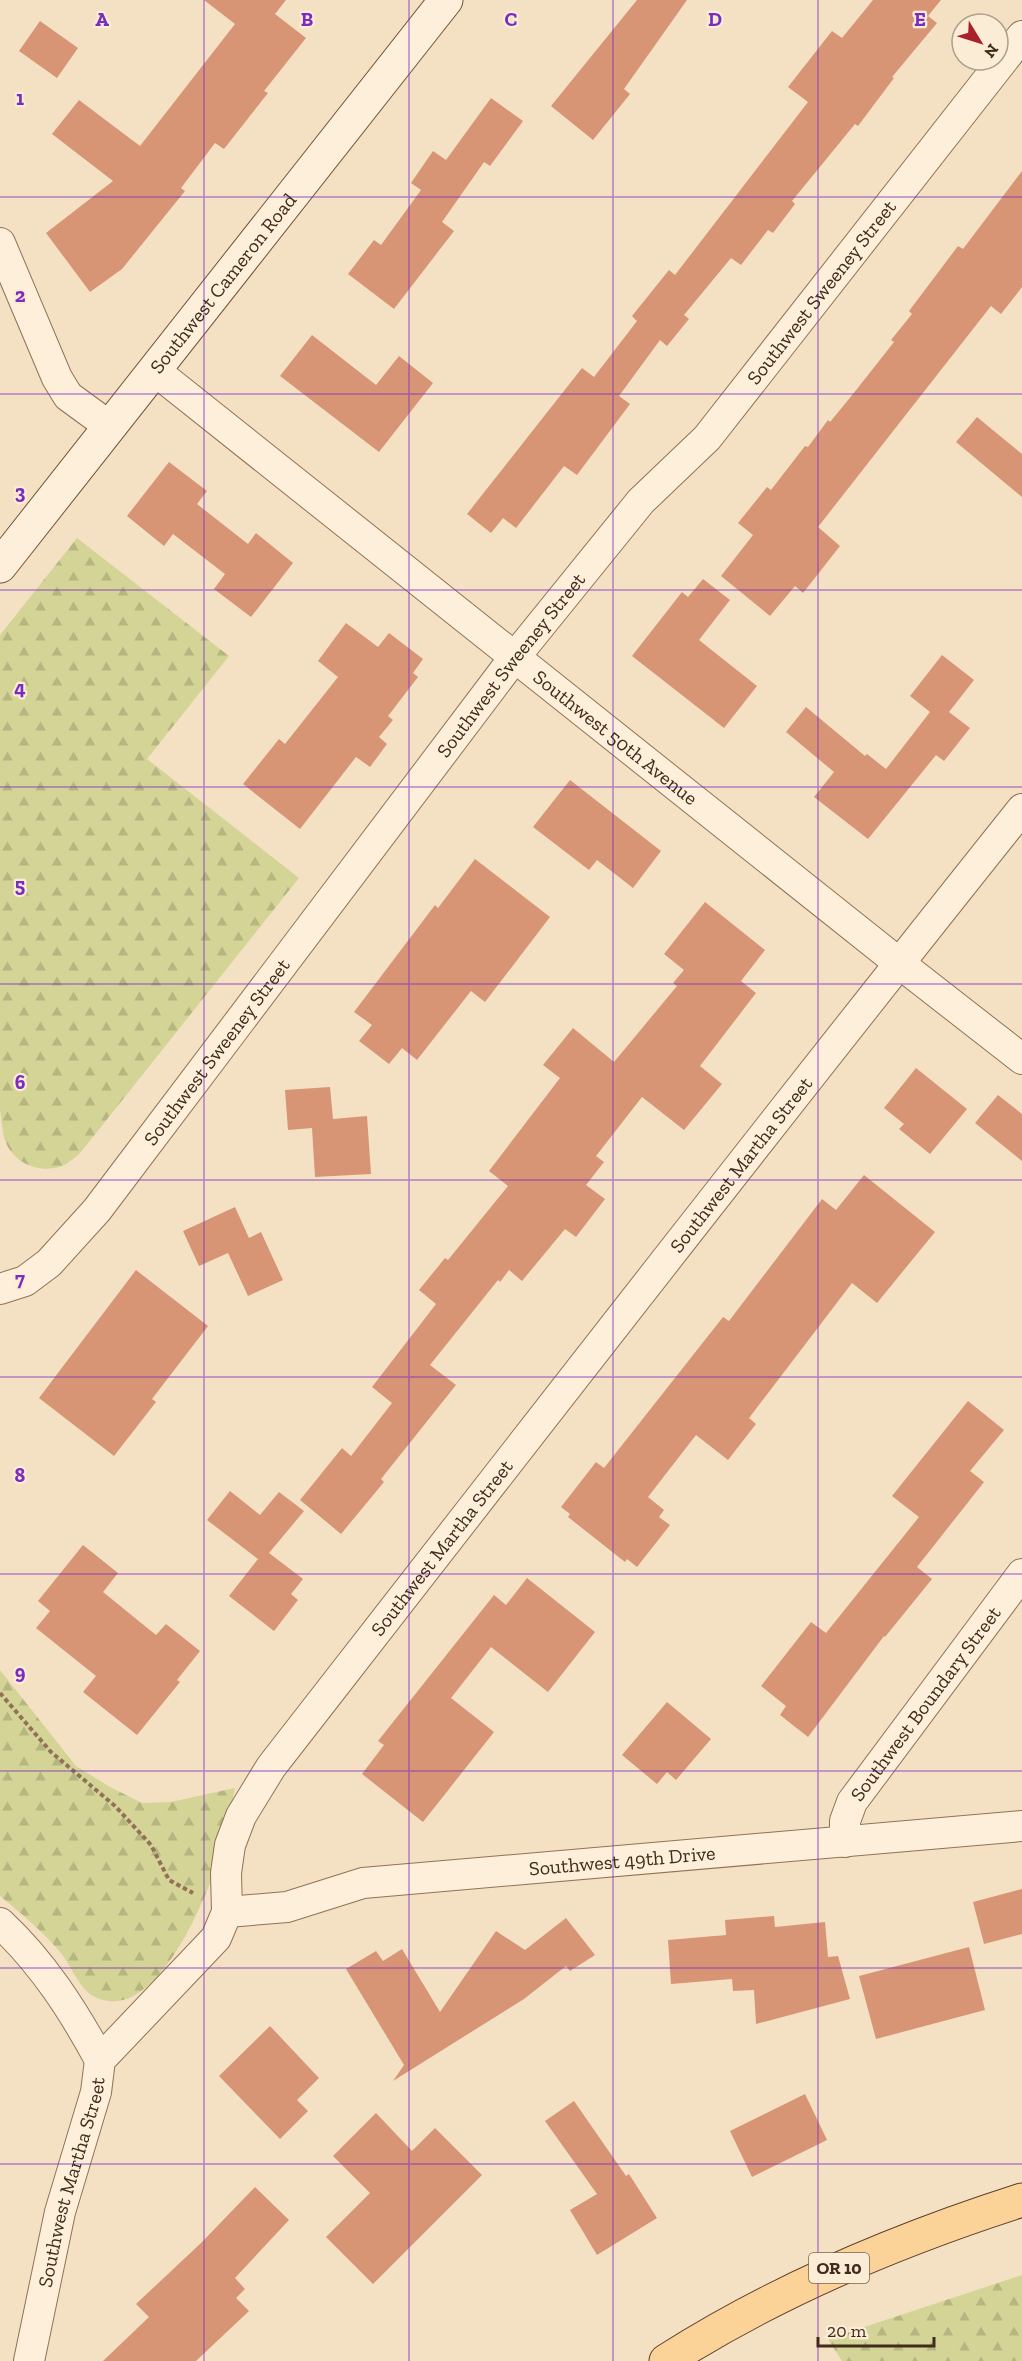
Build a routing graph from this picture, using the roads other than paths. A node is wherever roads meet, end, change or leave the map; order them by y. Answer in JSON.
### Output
{"nodes":[{"id":1,"x":446,"y":0,"type":"edge"},
{"id":2,"x":1022,"y":36,"type":"edge"},
{"id":3,"x":0,"y":243,"type":"edge"},
{"id":4,"x":154,"y":370,"type":"junction"},
{"id":5,"x":109,"y":426,"type":"junction"},
{"id":6,"x":0,"y":566,"type":"edge"},
{"id":7,"x":514,"y":658,"type":"junction"},
{"id":8,"x":1022,"y":808,"type":"edge"},
{"id":9,"x":899,"y":963,"type":"junction"},
{"id":10,"x":1022,"y":1059,"type":"edge"},
{"id":11,"x":0,"y":1289,"type":"edge"},
{"id":12,"x":1022,"y":1574,"type":"edge"},
{"id":13,"x":1022,"y":1826,"type":"edge"},
{"id":14,"x":845,"y":1842,"type":"junction"},
{"id":15,"x":227,"y":1912,"type":"junction"},
{"id":16,"x":0,"y":1923,"type":"edge"},
{"id":17,"x":100,"y":2060,"type":"junction"},
{"id":18,"x":1022,"y":2200,"type":"edge"},
{"id":19,"x":29,"y":2361,"type":"edge"},
{"id":20,"x":666,"y":2361,"type":"edge"}],
"edges":[{"from":1,"to":4,"type":"street","name":"Southwest Cameron Road"},
{"from":2,"to":7,"type":"street","name":"Southwest Sweeney Street"},
{"from":3,"to":5,"type":"street"},
{"from":4,"to":5,"type":"street","name":"Southwest Cameron Road"},
{"from":4,"to":7,"type":"street","name":"Southwest 50th Avenue"},
{"from":5,"to":6,"type":"street","name":"Southwest Cameron Road"},
{"from":7,"to":9,"type":"street","name":"Southwest 50th Avenue"},
{"from":7,"to":11,"type":"street","name":"Southwest Sweeney Street"},
{"from":8,"to":9,"type":"street","name":"Southwest Martha Street"},
{"from":9,"to":10,"type":"street","name":"Southwest 50th Avenue"},
{"from":9,"to":15,"type":"street","name":"Southwest Martha Street"},
{"from":12,"to":14,"type":"street","name":"Southwest Boundary Street"},
{"from":13,"to":14,"type":"street","name":"Southwest 49th Drive"},
{"from":14,"to":15,"type":"street","name":"Southwest 49th Drive"},
{"from":15,"to":17,"type":"street","name":"Southwest Martha Street"},
{"from":16,"to":17,"type":"street"},
{"from":17,"to":19,"type":"street","name":"Southwest Martha Street"},
{"from":18,"to":20,"type":"main road","number":"OR 10"}]}
